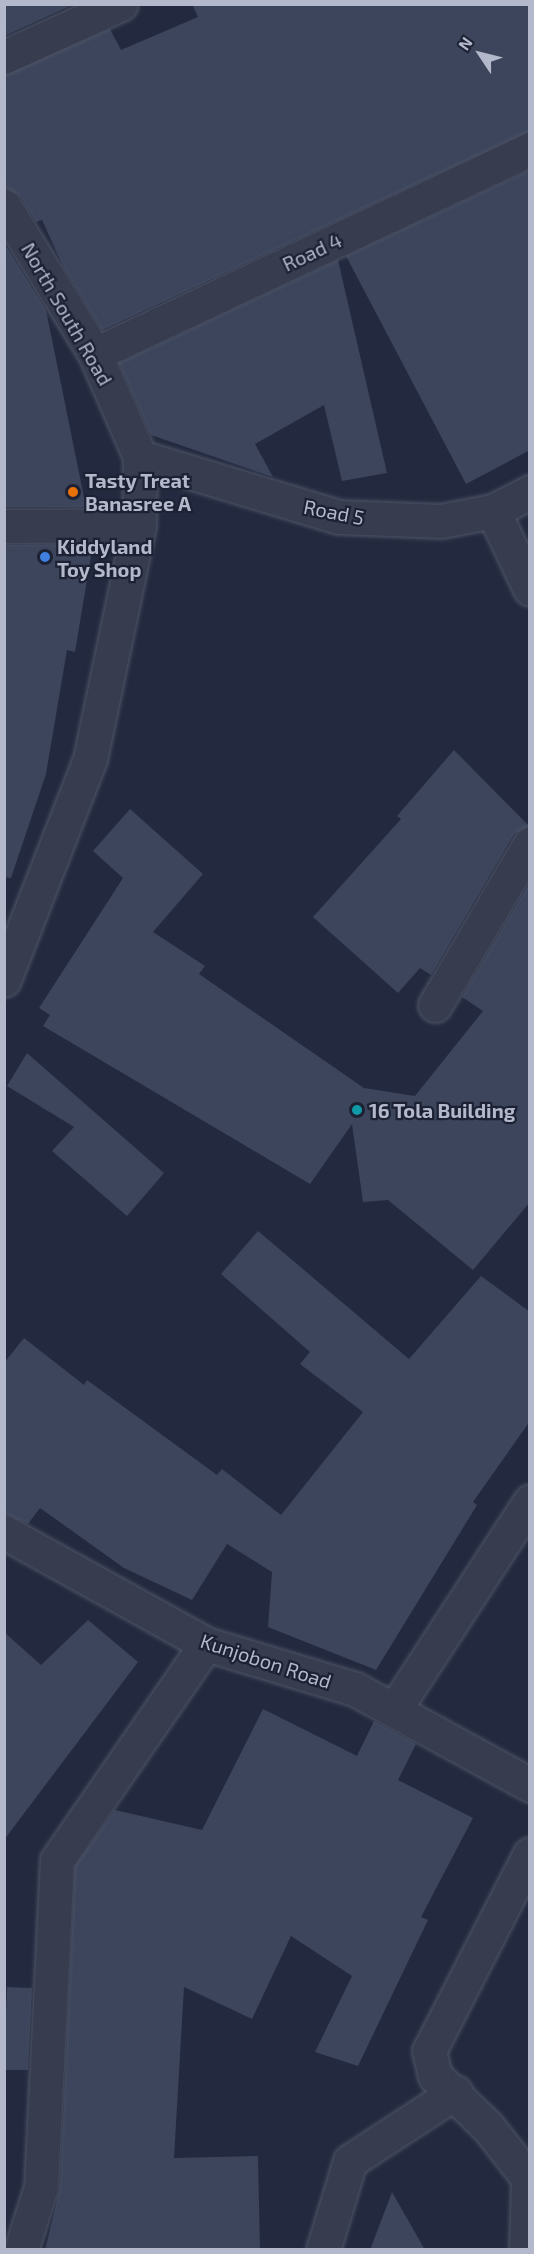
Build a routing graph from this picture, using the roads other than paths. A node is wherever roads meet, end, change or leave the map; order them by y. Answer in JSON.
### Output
{"nodes":[{"id":1,"x":121,"y":4,"type":"edge"},
{"id":2,"x":4,"y":57,"type":"edge"},
{"id":3,"x":530,"y":149,"type":"edge"},
{"id":4,"x":4,"y":206,"type":"edge"},
{"id":5,"x":95,"y":354,"type":"junction"},
{"id":6,"x":140,"y":457,"type":"junction"},
{"id":7,"x":530,"y":492,"type":"edge"},
{"id":8,"x":493,"y":511,"type":"junction"},
{"id":9,"x":530,"y":514,"type":"edge"},
{"id":10,"x":140,"y":525,"type":"junction"},
{"id":11,"x":4,"y":526,"type":"edge"},
{"id":12,"x":530,"y":589,"type":"edge"},
{"id":13,"x":530,"y":844,"type":"edge"},
{"id":14,"x":4,"y":980,"type":"edge"},
{"id":15,"x":435,"y":1005,"type":"dead end"},
{"id":16,"x":530,"y":1501,"type":"edge"},
{"id":17,"x":4,"y":1532,"type":"edge"},
{"id":18,"x":206,"y":1644,"type":"junction"},
{"id":19,"x":394,"y":1710,"type":"junction"},
{"id":20,"x":530,"y":1785,"type":"edge"},
{"id":21,"x":530,"y":1854,"type":"edge"},
{"id":22,"x":456,"y":2092,"type":"junction"},
{"id":23,"x":529,"y":2177,"type":"edge"},
{"id":24,"x":21,"y":2250,"type":"edge"},
{"id":25,"x":323,"y":2250,"type":"edge"},
{"id":26,"x":526,"y":2250,"type":"edge"}],
"edges":[{"from":1,"to":2,"type":"street"},
{"from":3,"to":5,"type":"street","name":"Road 4"},
{"from":4,"to":5,"type":"street","name":"North South Road"},
{"from":5,"to":6,"type":"street","name":"North South Road"},
{"from":6,"to":8,"type":"street","name":"Road 5"},
{"from":6,"to":10,"type":"street"},
{"from":7,"to":8,"type":"street","name":"Road 5"},
{"from":8,"to":9,"type":"street"},
{"from":8,"to":12,"type":"street"},
{"from":10,"to":11,"type":"street"},
{"from":10,"to":14,"type":"street"},
{"from":13,"to":15,"type":"street"},
{"from":16,"to":19,"type":"street"},
{"from":17,"to":18,"type":"street","name":"Kunjobon Road"},
{"from":18,"to":19,"type":"street","name":"Kunjobon Road"},
{"from":18,"to":24,"type":"street"},
{"from":19,"to":20,"type":"street","name":"Kunjobon Road"},
{"from":21,"to":22,"type":"street"},
{"from":22,"to":23,"type":"street"},
{"from":22,"to":25,"type":"street"},
{"from":23,"to":26,"type":"street"}]}
